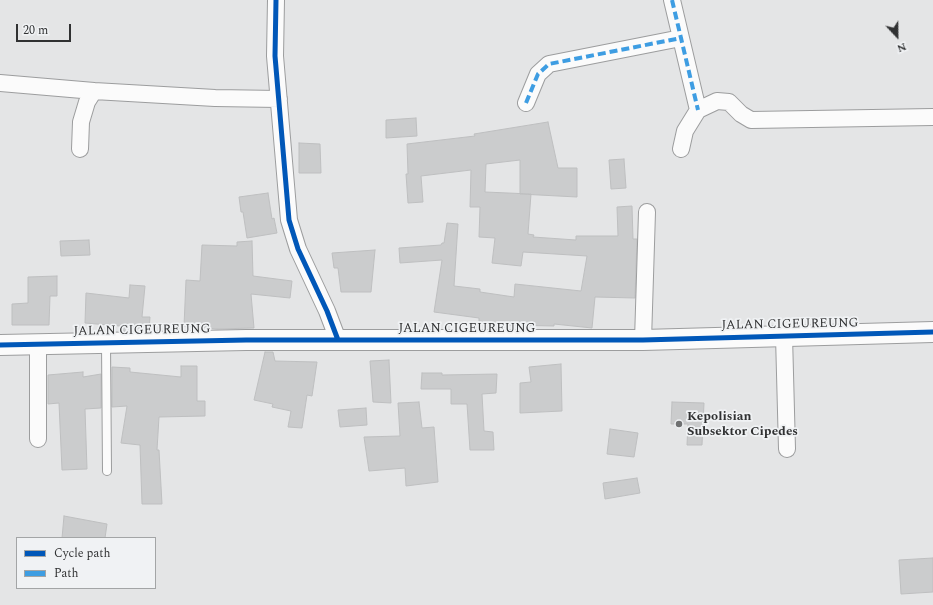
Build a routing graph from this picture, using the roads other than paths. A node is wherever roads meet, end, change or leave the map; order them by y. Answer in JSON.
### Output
{"nodes":[{"id":1,"x":276,"y":0,"type":"edge"},
{"id":2,"x":672,"y":0,"type":"edge"},
{"id":3,"x":681,"y":38,"type":"junction"},
{"id":4,"x":0,"y":83,"type":"edge"},
{"id":5,"x":94,"y":91,"type":"junction"},
{"id":6,"x":279,"y":99,"type":"junction"},
{"id":7,"x":526,"y":103,"type":"dead end"},
{"id":8,"x":698,"y":110,"type":"junction"},
{"id":9,"x":933,"y":117,"type":"edge"},
{"id":10,"x":80,"y":149,"type":"dead end"},
{"id":11,"x":680,"y":149,"type":"dead end"},
{"id":12,"x":647,"y":212,"type":"dead end"},
{"id":13,"x":933,"y":332,"type":"edge"},
{"id":14,"x":784,"y":336,"type":"junction"},
{"id":15,"x":338,"y":340,"type":"junction"},
{"id":16,"x":643,"y":340,"type":"junction"},
{"id":17,"x":106,"y":343,"type":"junction"},
{"id":18,"x":38,"y":345,"type":"junction"},
{"id":19,"x":0,"y":346,"type":"edge"},
{"id":20,"x":38,"y":439,"type":"dead end"},
{"id":21,"x":787,"y":449,"type":"dead end"},
{"id":22,"x":107,"y":471,"type":"dead end"}],
"edges":[{"from":1,"to":6,"type":"street"},
{"from":2,"to":3,"type":"street"},
{"from":3,"to":7,"type":"street"},
{"from":3,"to":8,"type":"street"},
{"from":4,"to":5,"type":"street"},
{"from":5,"to":6,"type":"street"},
{"from":5,"to":10,"type":"street"},
{"from":6,"to":15,"type":"street"},
{"from":8,"to":9,"type":"street"},
{"from":8,"to":11,"type":"street"},
{"from":12,"to":16,"type":"street"},
{"from":13,"to":14,"type":"street","name":"JALAN CIGEUREUNG"},
{"from":14,"to":16,"type":"street","name":"JALAN CIGEUREUNG"},
{"from":14,"to":21,"type":"street"},
{"from":15,"to":16,"type":"street","name":"JALAN CIGEUREUNG"},
{"from":15,"to":17,"type":"street","name":"JALAN CIGEUREUNG"},
{"from":17,"to":18,"type":"street","name":"JALAN CIGEUREUNG"},
{"from":17,"to":22,"type":"lane"},
{"from":18,"to":19,"type":"street","name":"JALAN CIGEUREUNG"},
{"from":18,"to":20,"type":"street"}]}
